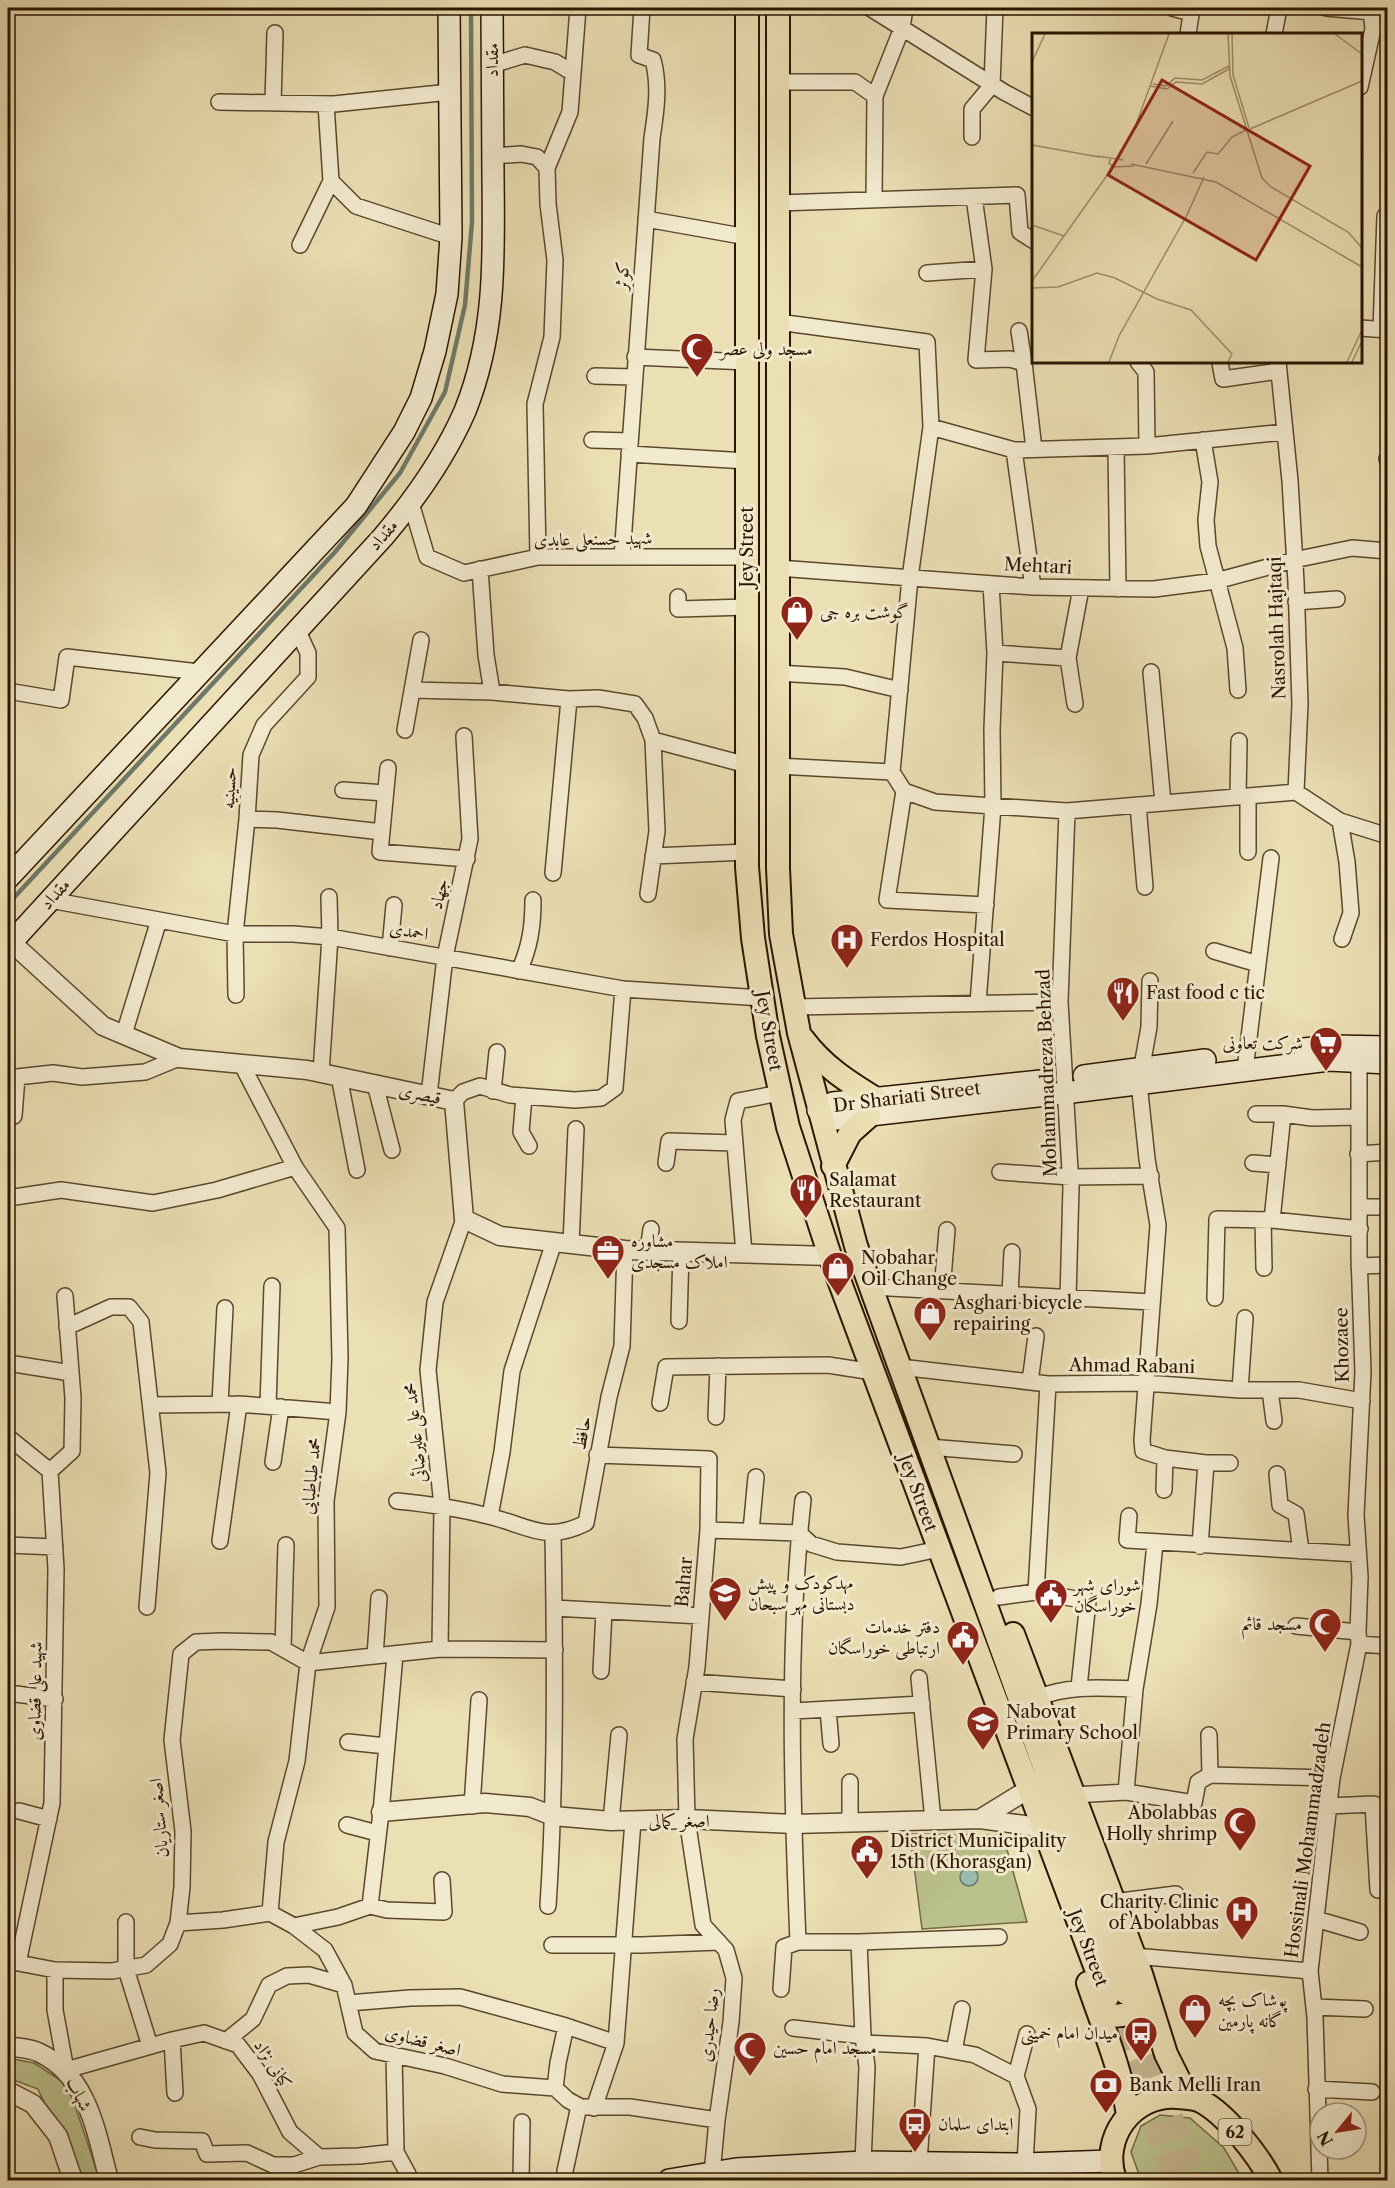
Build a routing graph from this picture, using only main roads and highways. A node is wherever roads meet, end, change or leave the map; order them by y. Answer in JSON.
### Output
{"nodes":[{"id":1,"x":449,"y":8,"type":"edge"},
{"id":2,"x":492,"y":8,"type":"edge"},
{"id":3,"x":747,"y":8,"type":"edge"},
{"id":4,"x":778,"y":8,"type":"edge"},
{"id":5,"x":11,"y":867,"type":"edge"},
{"id":6,"x":9,"y":942,"type":"edge"},
{"id":7,"x":799,"y":1033,"type":"junction"},
{"id":8,"x":1388,"y":1047,"type":"edge"},
{"id":9,"x":1359,"y":1054,"type":"junction"},
{"id":10,"x":1388,"y":1063,"type":"edge"},
{"id":11,"x":782,"y":1103,"type":"junction"},
{"id":12,"x":872,"y":1107,"type":"junction"},
{"id":13,"x":818,"y":1110,"type":"junction"},
{"id":14,"x":833,"y":1166,"type":"junction"},
{"id":15,"x":963,"y":1542,"type":"junction"},
{"id":16,"x":939,"y":1549,"type":"junction"},
{"id":17,"x":1120,"y":1998,"type":"junction"},
{"id":18,"x":1188,"y":2098,"type":"junction"},
{"id":19,"x":1128,"y":2115,"type":"junction"},
{"id":20,"x":1112,"y":2170,"type":"edge"},
{"id":21,"x":926,"y":2173,"type":"edge"},
{"id":22,"x":893,"y":2179,"type":"edge"},
{"id":23,"x":669,"y":2181,"type":"edge"},
{"id":24,"x":817,"y":2181,"type":"edge"},
{"id":25,"x":1050,"y":2181,"type":"edge"},
{"id":26,"x":1271,"y":2181,"type":"edge"}],
"edges":[{"from":1,"to":5,"type":"main road"},
{"from":2,"to":6,"type":"main road","name":"مقداد"},
{"from":3,"to":11,"type":"main road","name":"Jey Street"},
{"from":4,"to":7,"type":"main road","name":"Jey Street"},
{"from":7,"to":12,"type":"main road"},
{"from":7,"to":13,"type":"main road","name":"Jey Street"},
{"from":8,"to":9,"type":"main road","name":"Dr Shariati Street"},
{"from":9,"to":10,"type":"main road","name":"Dr Shariati Street"},
{"from":9,"to":12,"type":"main road","name":"Dr Shariati Street"},
{"from":11,"to":13,"type":"main road"},
{"from":11,"to":16,"type":"main road","name":"Jey Street"},
{"from":12,"to":13,"type":"main road","name":"Dr Shariati Street"},
{"from":12,"to":14,"type":"main road"},
{"from":13,"to":14,"type":"main road","name":"Jey Street"},
{"from":14,"to":15,"type":"main road","name":"Jey Street"},
{"from":15,"to":17,"type":"main road","name":"Jey Street"},
{"from":15,"to":17,"type":"main road"},
{"from":16,"to":17,"type":"main road","name":"Jey Street"},
{"from":16,"to":17,"type":"main road"},
{"from":17,"to":18,"type":"main road"},
{"from":17,"to":19,"type":"main road"},
{"from":18,"to":19,"type":"main road","number":"62"},
{"from":18,"to":26,"type":"main road","number":"62"},
{"from":19,"to":20,"type":"main road"},
{"from":20,"to":21,"type":"main road"},
{"from":21,"to":22,"type":"main road"},
{"from":21,"to":23,"type":"main road"},
{"from":21,"to":25,"type":"main road"},
{"from":22,"to":24,"type":"main road"}]}
